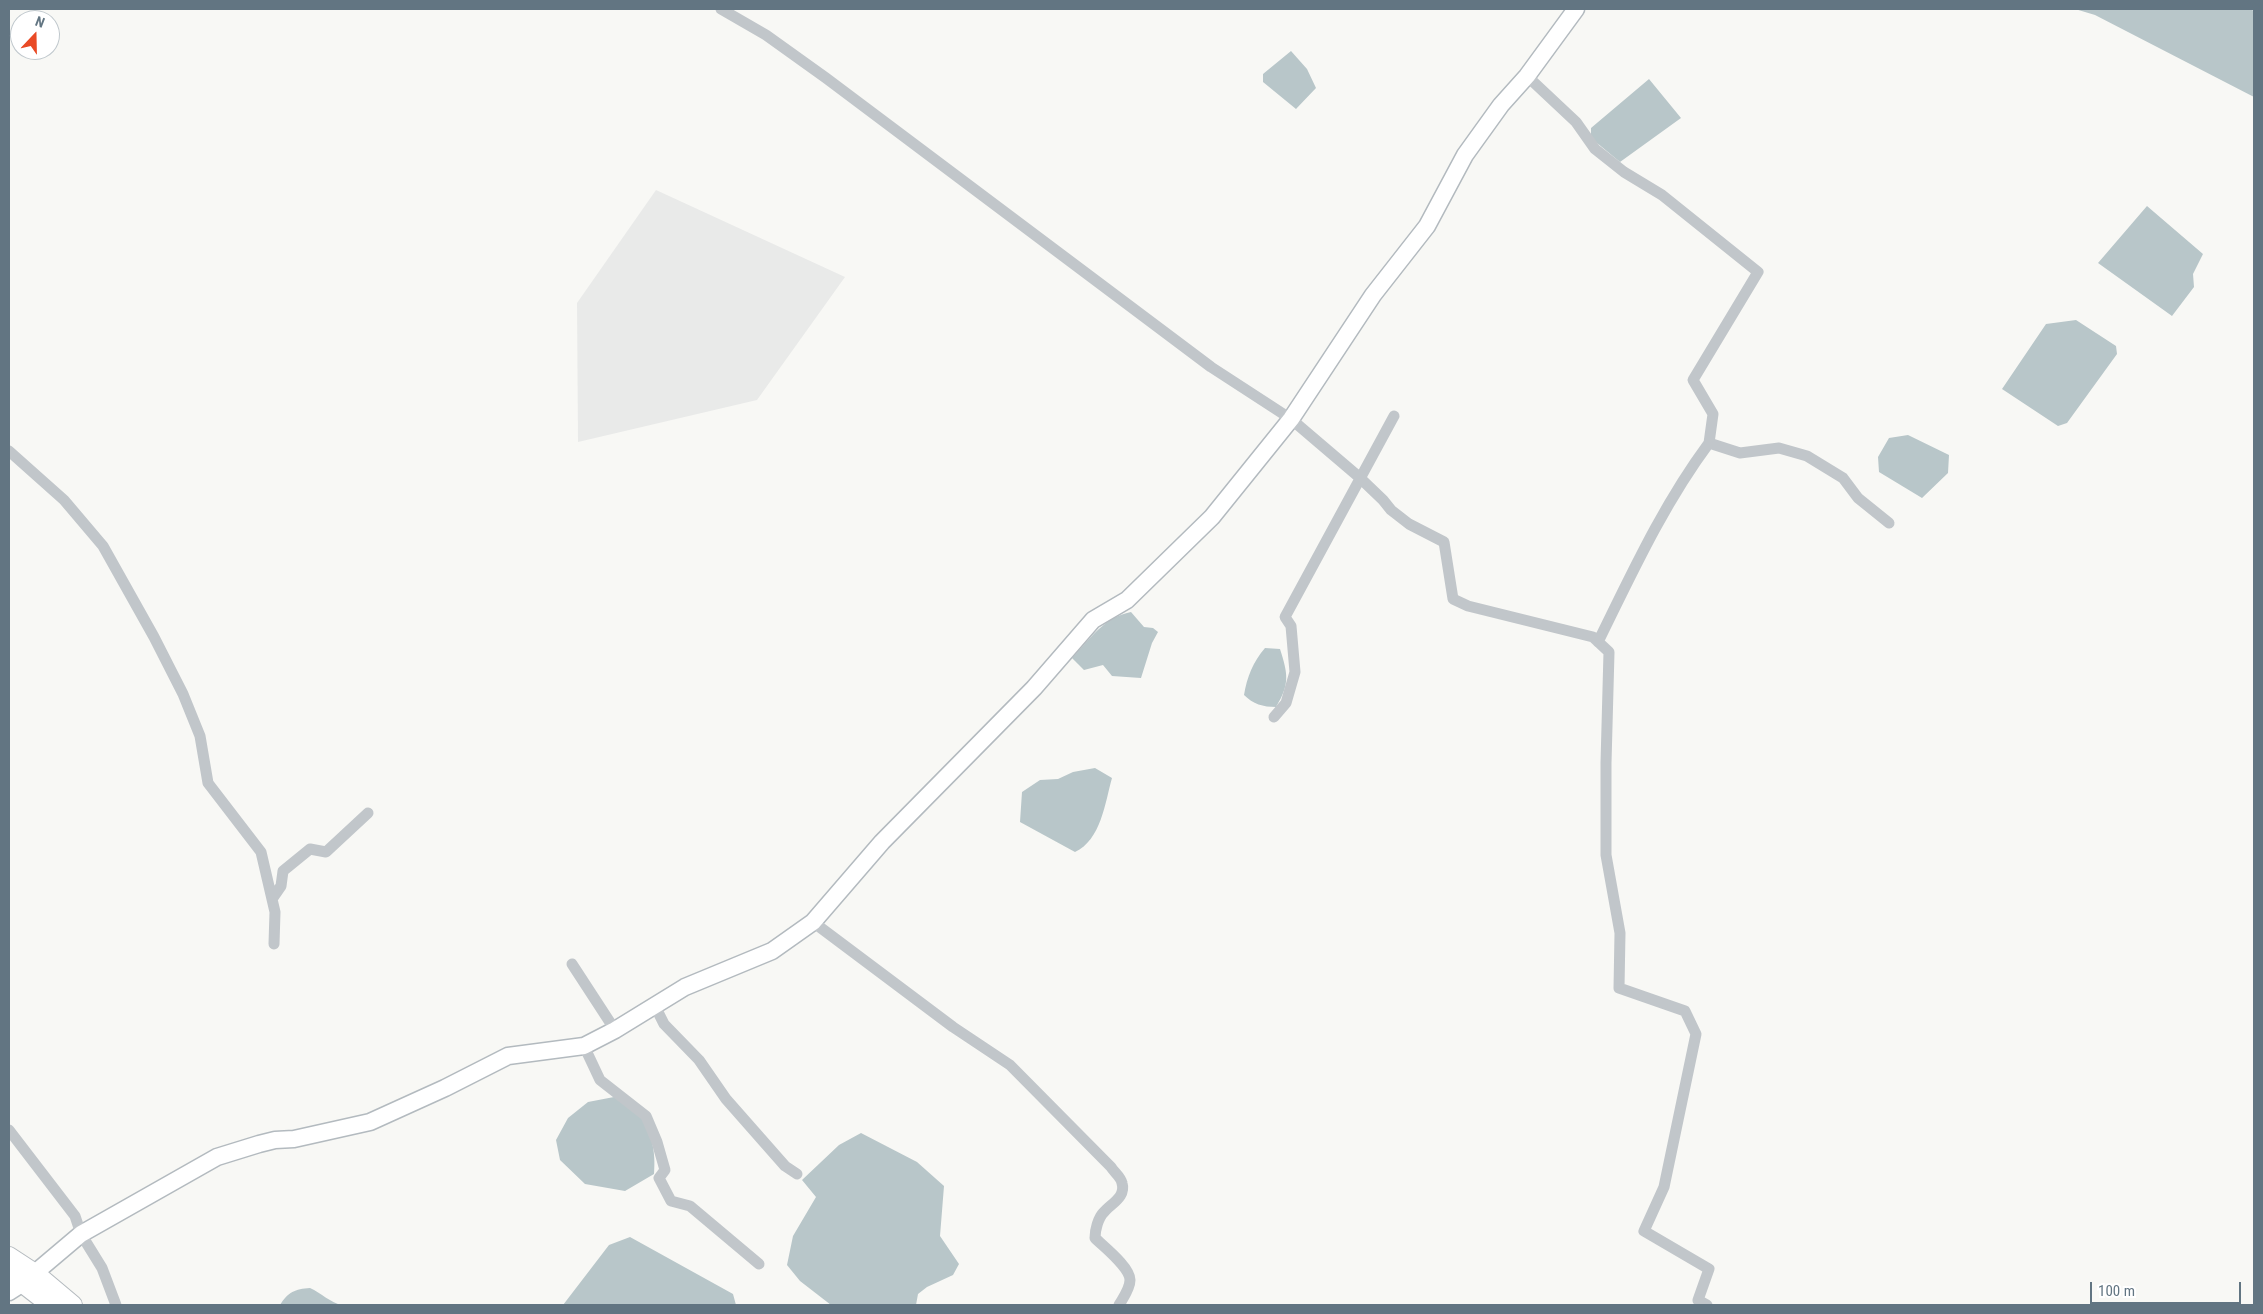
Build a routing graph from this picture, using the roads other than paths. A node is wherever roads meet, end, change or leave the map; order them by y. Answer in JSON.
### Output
{"nodes":[{"id":1,"x":721,"y":9,"type":"edge"},
{"id":2,"x":1576,"y":9,"type":"edge"},
{"id":3,"x":1527,"y":76,"type":"junction"},
{"id":4,"x":1394,"y":416,"type":"dead end"},
{"id":5,"x":1291,"y":419,"type":"junction"},
{"id":6,"x":1709,"y":443,"type":"junction"},
{"id":7,"x":9,"y":451,"type":"edge"},
{"id":8,"x":1359,"y":477,"type":"junction"},
{"id":9,"x":1889,"y":523,"type":"dead end"},
{"id":10,"x":1598,"y":642,"type":"junction"},
{"id":11,"x":1274,"y":717,"type":"dead end"},
{"id":12,"x":368,"y":813,"type":"dead end"},
{"id":13,"x":272,"y":899,"type":"junction"},
{"id":14,"x":813,"y":922,"type":"junction"},
{"id":15,"x":274,"y":944,"type":"dead end"},
{"id":16,"x":572,"y":964,"type":"dead end"},
{"id":17,"x":655,"y":1006,"type":"junction"},
{"id":18,"x":615,"y":1030,"type":"junction"},
{"id":19,"x":584,"y":1046,"type":"junction"},
{"id":20,"x":9,"y":1130,"type":"edge"},
{"id":21,"x":797,"y":1174,"type":"dead end"},
{"id":22,"x":81,"y":1234,"type":"junction"},
{"id":23,"x":9,"y":1256,"type":"edge"},
{"id":24,"x":759,"y":1264,"type":"dead end"},
{"id":25,"x":9,"y":1273,"type":"edge"},
{"id":26,"x":22,"y":1283,"type":"edge"},
{"id":27,"x":50,"y":1305,"type":"edge"},
{"id":28,"x":73,"y":1305,"type":"edge"},
{"id":29,"x":116,"y":1305,"type":"edge"},
{"id":30,"x":1119,"y":1305,"type":"edge"},
{"id":31,"x":1707,"y":1305,"type":"edge"}],
"edges":[{"from":1,"to":5,"type":"street"},
{"from":2,"to":3,"type":"main road"},
{"from":3,"to":5,"type":"main road"},
{"from":3,"to":6,"type":"street"},
{"from":4,"to":8,"type":"street"},
{"from":5,"to":8,"type":"street"},
{"from":5,"to":14,"type":"main road"},
{"from":6,"to":9,"type":"street"},
{"from":6,"to":10,"type":"street"},
{"from":7,"to":13,"type":"street"},
{"from":8,"to":10,"type":"street"},
{"from":8,"to":11,"type":"street"},
{"from":10,"to":31,"type":"street"},
{"from":12,"to":13,"type":"street"},
{"from":13,"to":15,"type":"street"},
{"from":14,"to":17,"type":"main road"},
{"from":14,"to":30,"type":"street"},
{"from":16,"to":18,"type":"street"},
{"from":17,"to":18,"type":"main road"},
{"from":17,"to":21,"type":"street"},
{"from":18,"to":19,"type":"main road"},
{"from":19,"to":22,"type":"main road"},
{"from":19,"to":24,"type":"street"},
{"from":20,"to":22,"type":"street"},
{"from":22,"to":26,"type":"main road"},
{"from":22,"to":29,"type":"street"},
{"from":23,"to":26,"type":"main road"},
{"from":25,"to":26,"type":"main road"},
{"from":26,"to":27,"type":"main road"},
{"from":26,"to":28,"type":"main road"}]}
